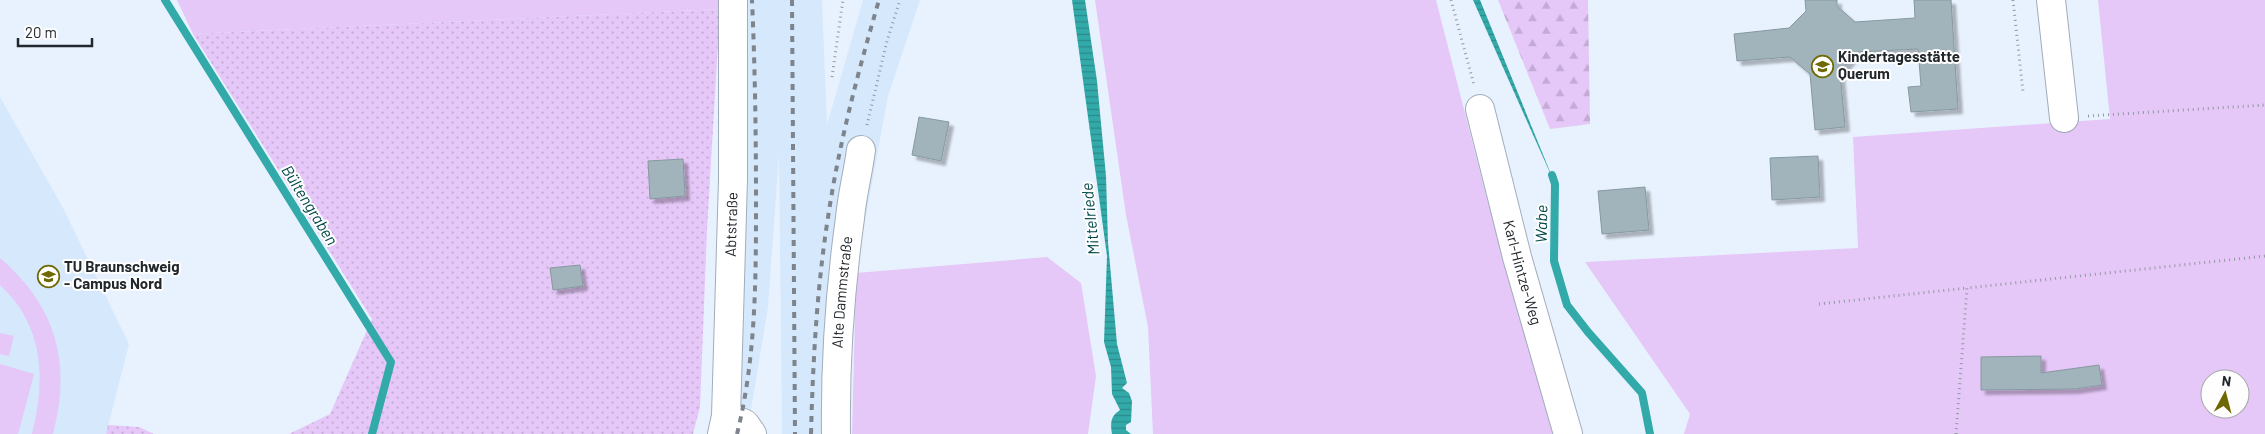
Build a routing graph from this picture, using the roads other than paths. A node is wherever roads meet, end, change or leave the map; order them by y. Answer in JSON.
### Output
{"nodes":[{"id":1,"x":732,"y":0,"type":"edge"},
{"id":2,"x":2062,"y":0,"type":"edge"},
{"id":3,"x":1480,"y":109,"type":"road end"},
{"id":4,"x":2064,"y":118,"type":"road end"},
{"id":5,"x":861,"y":150,"type":"road end"},
{"id":6,"x":724,"y":425,"type":"edge"},
{"id":7,"x":752,"y":434,"type":"edge"},
{"id":8,"x":836,"y":434,"type":"edge"},
{"id":9,"x":1568,"y":434,"type":"edge"}],
"edges":[{"from":1,"to":6,"type":"street","name":"Abtstraße"},
{"from":2,"to":4,"type":"street"},
{"from":3,"to":9,"type":"street","name":"Karl-Hintze-Weg"},
{"from":5,"to":8,"type":"street","name":"Alte Dammstraße"},
{"from":6,"to":7,"type":"street","name":"Abtstraße"}]}
